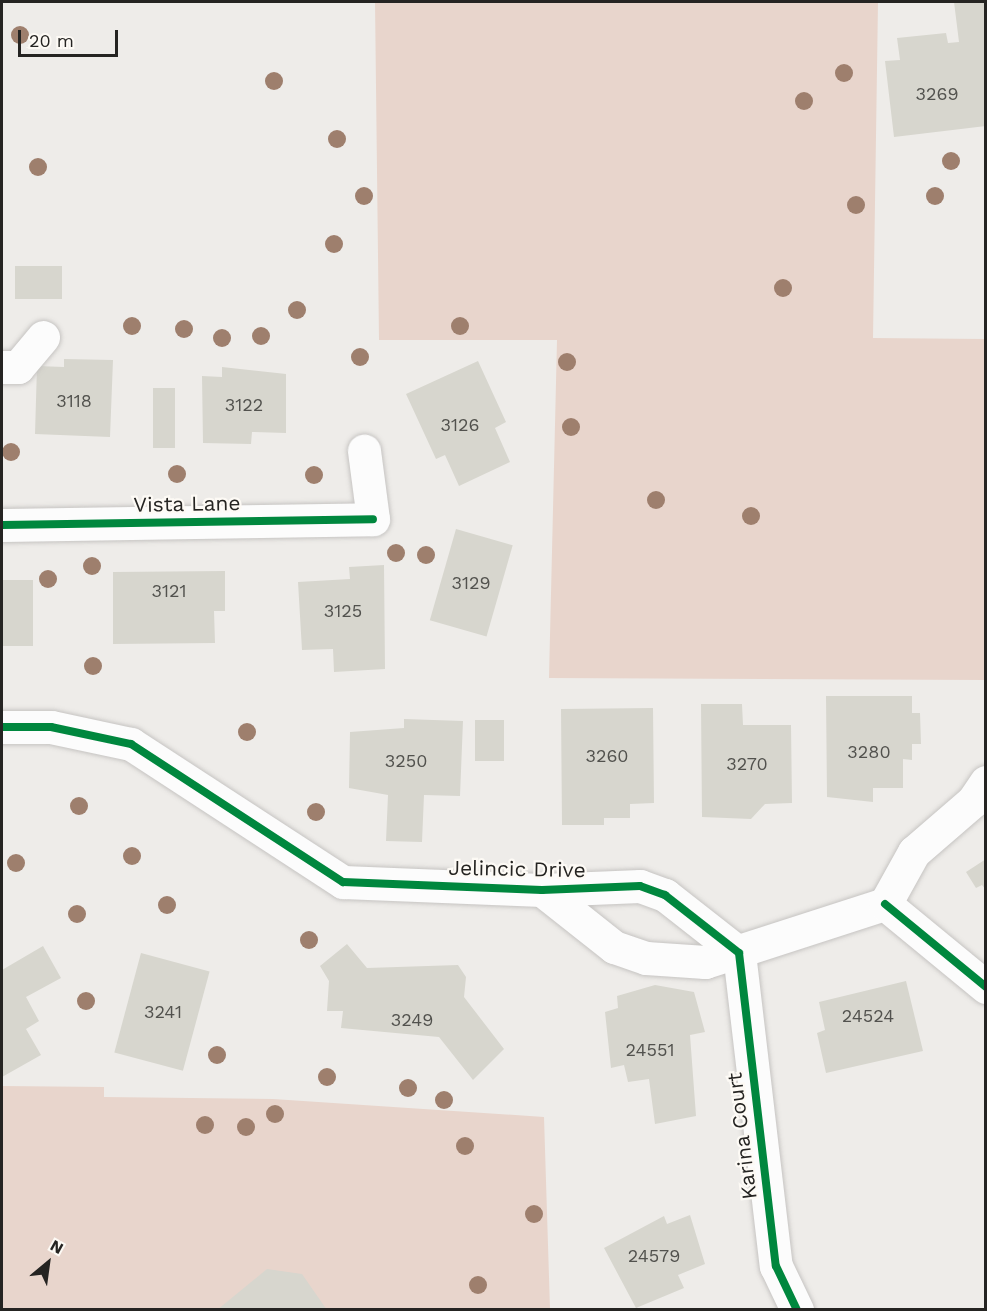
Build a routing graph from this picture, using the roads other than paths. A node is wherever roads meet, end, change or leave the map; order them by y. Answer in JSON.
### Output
{"nodes":[{"id":1,"x":43,"y":337,"type":"dead end"},
{"id":2,"x":2,"y":367,"type":"edge"},
{"id":3,"x":364,"y":451,"type":"dead end"},
{"id":4,"x":2,"y":525,"type":"edge"},
{"id":5,"x":2,"y":727,"type":"edge"},
{"id":6,"x":986,"y":782,"type":"edge"},
{"id":7,"x":542,"y":890,"type":"junction"},
{"id":8,"x":885,"y":904,"type":"junction"},
{"id":9,"x":679,"y":908,"type":"junction"},
{"id":10,"x":738,"y":953,"type":"junction"},
{"id":11,"x":657,"y":960,"type":"junction"},
{"id":12,"x":986,"y":987,"type":"edge"},
{"id":13,"x":797,"y":1310,"type":"edge"}],
"edges":[{"from":1,"to":2,"type":"street"},
{"from":3,"to":4,"type":"street","name":"Vista Lane"},
{"from":5,"to":7,"type":"street","name":"Jelincic Drive"},
{"from":6,"to":8,"type":"street"},
{"from":7,"to":9,"type":"street","name":"Jelincic Drive"},
{"from":7,"to":11,"type":"street","name":"Jelincic Drive"},
{"from":8,"to":10,"type":"street","name":"Jelincic Drive"},
{"from":8,"to":12,"type":"street"},
{"from":9,"to":10,"type":"street","name":"Jelincic Drive"},
{"from":9,"to":11,"type":"street"},
{"from":10,"to":11,"type":"street","name":"Jelincic Drive"},
{"from":10,"to":13,"type":"street","name":"Karina Court"}]}
